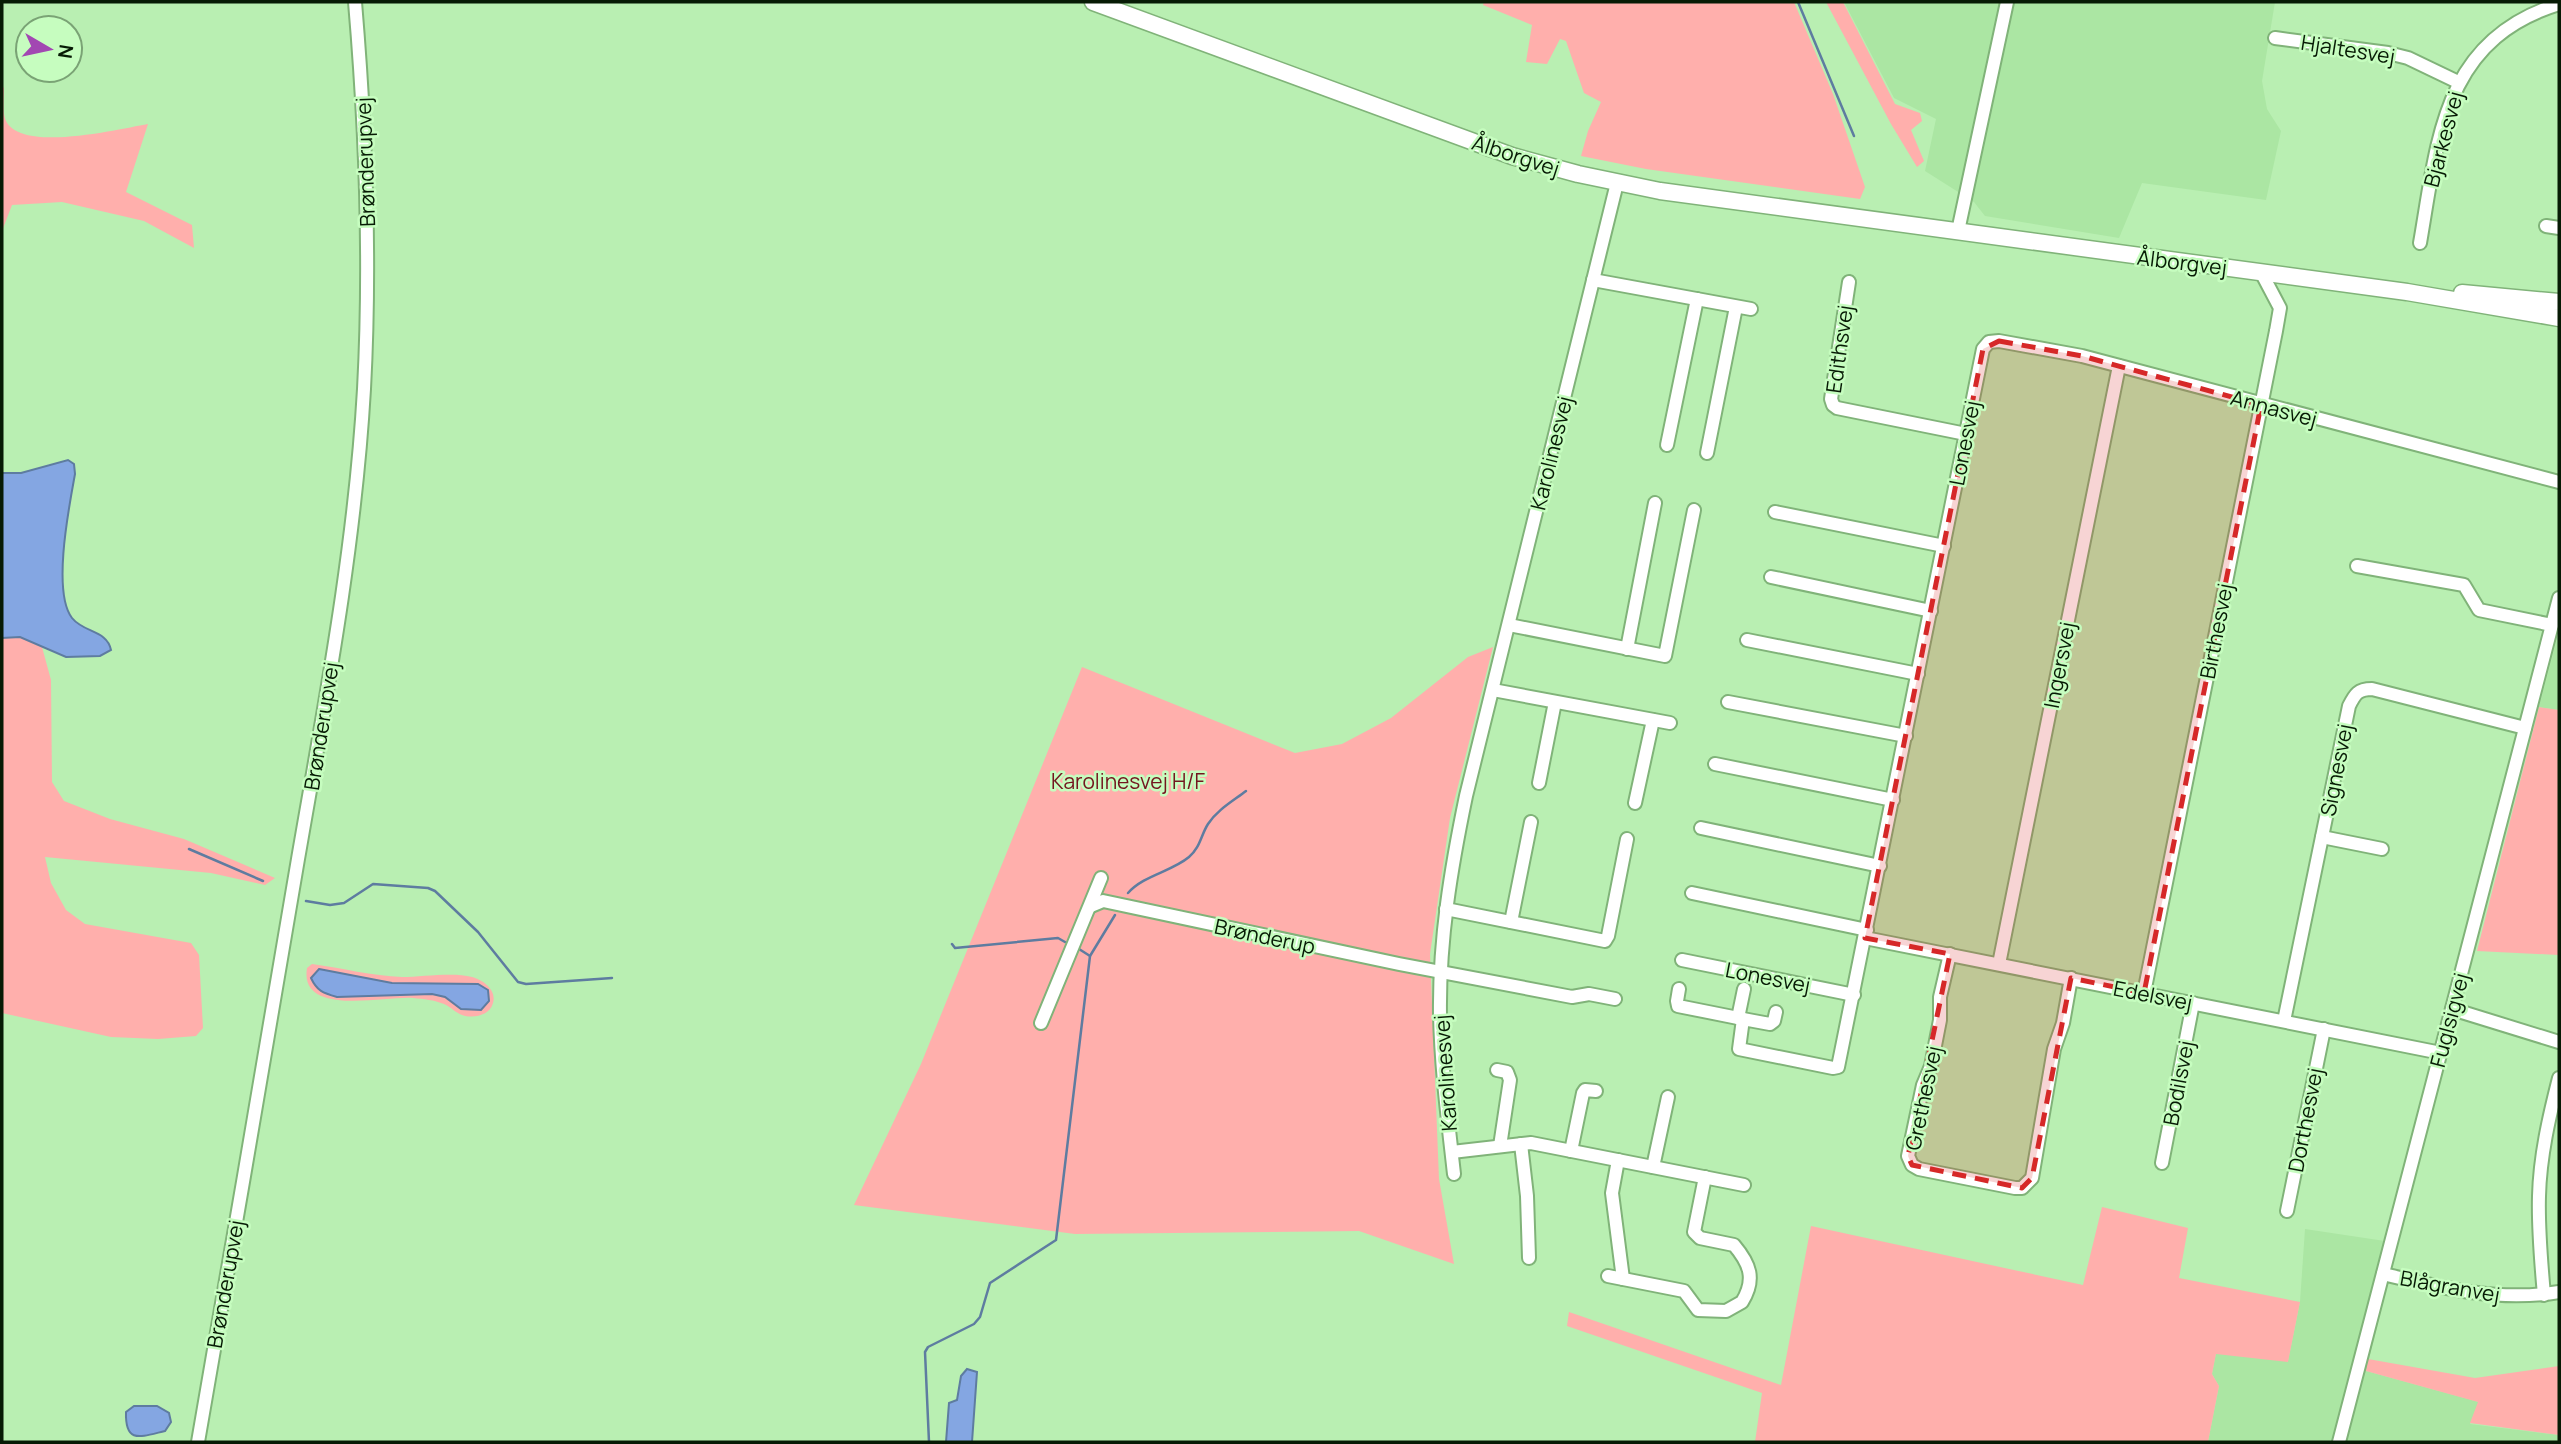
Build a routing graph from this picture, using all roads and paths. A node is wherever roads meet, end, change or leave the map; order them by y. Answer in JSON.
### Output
{"nodes":[{"id":1,"x":355,"y":2,"type":"edge"},
{"id":2,"x":1093,"y":2,"type":"edge"},
{"id":3,"x":2007,"y":2,"type":"edge"},
{"id":4,"x":2559,"y":5,"type":"edge"},
{"id":5,"x":2275,"y":38,"type":"dead end"},
{"id":6,"x":2458,"y":82,"type":"junction"},
{"id":7,"x":1618,"y":183,"type":"junction"},
{"id":8,"x":1958,"y":231,"type":"junction"},
{"id":9,"x":2420,"y":243,"type":"dead end"},
{"id":10,"x":2261,"y":272,"type":"junction"},
{"id":11,"x":1593,"y":280,"type":"junction"},
{"id":12,"x":1849,"y":282,"type":"dead end"},
{"id":13,"x":2407,"y":292,"type":"junction"},
{"id":14,"x":1697,"y":299,"type":"junction"},
{"id":15,"x":2559,"y":303,"type":"edge"},
{"id":16,"x":1737,"y":307,"type":"junction"},
{"id":17,"x":1751,"y":309,"type":"dead end"},
{"id":18,"x":2559,"y":318,"type":"edge"},
{"id":19,"x":1989,"y":342,"type":"joint"},
{"id":20,"x":2119,"y":366,"type":"junction"},
{"id":21,"x":2261,"y":405,"type":"junction"},
{"id":22,"x":1966,"y":434,"type":"junction"},
{"id":23,"x":1667,"y":445,"type":"dead end"},
{"id":24,"x":1707,"y":453,"type":"dead end"},
{"id":25,"x":2559,"y":482,"type":"edge"},
{"id":26,"x":1655,"y":503,"type":"dead end"},
{"id":27,"x":1694,"y":510,"type":"dead end"},
{"id":28,"x":1775,"y":512,"type":"dead end"},
{"id":29,"x":1944,"y":546,"type":"junction"},
{"id":30,"x":2357,"y":566,"type":"dead end"},
{"id":31,"x":1771,"y":577,"type":"dead end"},
{"id":32,"x":2559,"y":598,"type":"edge"},
{"id":33,"x":1931,"y":611,"type":"junction"},
{"id":34,"x":1509,"y":625,"type":"junction"},
{"id":35,"x":2552,"y":625,"type":"junction"},
{"id":36,"x":1747,"y":640,"type":"dead end"},
{"id":37,"x":1627,"y":649,"type":"junction"},
{"id":38,"x":1918,"y":674,"type":"junction"},
{"id":39,"x":1493,"y":690,"type":"junction"},
{"id":40,"x":1555,"y":702,"type":"junction"},
{"id":41,"x":1728,"y":702,"type":"dead end"},
{"id":42,"x":1653,"y":720,"type":"junction"},
{"id":43,"x":1670,"y":723,"type":"dead end"},
{"id":44,"x":2525,"y":728,"type":"junction"},
{"id":45,"x":1906,"y":736,"type":"junction"},
{"id":46,"x":1715,"y":764,"type":"dead end"},
{"id":47,"x":1539,"y":783,"type":"dead end"},
{"id":48,"x":1893,"y":800,"type":"junction"},
{"id":49,"x":1635,"y":803,"type":"dead end"},
{"id":50,"x":1531,"y":822,"type":"dead end"},
{"id":51,"x":1701,"y":828,"type":"dead end"},
{"id":52,"x":2322,"y":837,"type":"junction"},
{"id":53,"x":1627,"y":839,"type":"dead end"},
{"id":54,"x":2382,"y":849,"type":"dead end"},
{"id":55,"x":1880,"y":866,"type":"junction"},
{"id":56,"x":1101,"y":878,"type":"dead end"},
{"id":57,"x":1692,"y":893,"type":"dead end"},
{"id":58,"x":1091,"y":906,"type":"junction"},
{"id":59,"x":1446,"y":909,"type":"junction"},
{"id":60,"x":1511,"y":922,"type":"junction"},
{"id":61,"x":1866,"y":934,"type":"junction"},
{"id":62,"x":1950,"y":954,"type":"junction"},
{"id":63,"x":1682,"y":960,"type":"dead end"},
{"id":64,"x":1998,"y":964,"type":"junction"},
{"id":65,"x":1441,"y":972,"type":"junction"},
{"id":66,"x":2071,"y":978,"type":"junction"},
{"id":67,"x":1679,"y":989,"type":"dead end"},
{"id":68,"x":1744,"y":989,"type":"dead end"},
{"id":69,"x":2144,"y":993,"type":"junction"},
{"id":70,"x":1854,"y":995,"type":"junction"},
{"id":71,"x":1615,"y":999,"type":"dead end"},
{"id":72,"x":2193,"y":1003,"type":"junction"},
{"id":73,"x":2452,"y":1009,"type":"junction"},
{"id":74,"x":1776,"y":1012,"type":"dead end"},
{"id":75,"x":1740,"y":1019,"type":"junction"},
{"id":76,"x":2284,"y":1021,"type":"junction"},
{"id":77,"x":1041,"y":1023,"type":"dead end"},
{"id":78,"x":2323,"y":1029,"type":"junction"},
{"id":79,"x":2559,"y":1042,"type":"edge"},
{"id":80,"x":2441,"y":1053,"type":"junction"},
{"id":81,"x":1497,"y":1070,"type":"dead end"},
{"id":82,"x":2559,"y":1078,"type":"edge"},
{"id":83,"x":1596,"y":1091,"type":"dead end"},
{"id":84,"x":1668,"y":1097,"type":"dead end"},
{"id":85,"x":1521,"y":1144,"type":"junction"},
{"id":86,"x":1500,"y":1146,"type":"junction"},
{"id":87,"x":1571,"y":1151,"type":"junction"},
{"id":88,"x":1452,"y":1152,"type":"junction"},
{"id":89,"x":1618,"y":1160,"type":"junction"},
{"id":90,"x":2162,"y":1163,"type":"dead end"},
{"id":91,"x":1654,"y":1167,"type":"junction"},
{"id":92,"x":1454,"y":1174,"type":"dead end"},
{"id":93,"x":1705,"y":1177,"type":"junction"},
{"id":94,"x":1744,"y":1185,"type":"dead end"},
{"id":95,"x":2287,"y":1211,"type":"dead end"},
{"id":96,"x":1529,"y":1258,"type":"dead end"},
{"id":97,"x":2383,"y":1274,"type":"junction"},
{"id":98,"x":1608,"y":1276,"type":"dead end"},
{"id":99,"x":1623,"y":1279,"type":"junction"},
{"id":100,"x":2559,"y":1292,"type":"edge"},
{"id":101,"x":2544,"y":1294,"type":"junction"},
{"id":102,"x":198,"y":1442,"type":"edge"},
{"id":103,"x":2339,"y":1442,"type":"edge"}],
"edges":[{"from":1,"to":102,"type":"street","name":"Brønderupvej"},
{"from":2,"to":7,"type":"main road","name":"Ålborgvej"},
{"from":3,"to":8,"type":"street"},
{"from":4,"to":6,"type":"street","name":"Bjarkesvej"},
{"from":5,"to":6,"type":"street","name":"Hjaltesvej"},
{"from":6,"to":9,"type":"street","name":"Bjarkesvej"},
{"from":7,"to":8,"type":"main road","name":"Ålborgvej"},
{"from":7,"to":11,"type":"street","name":"Karolinesvej"},
{"from":8,"to":10,"type":"main road","name":"Ålborgvej"},
{"from":10,"to":13,"type":"main road","name":"Ålborgvej"},
{"from":10,"to":21,"type":"street","name":"Birthesvej"},
{"from":11,"to":14,"type":"street"},
{"from":11,"to":34,"type":"street","name":"Karolinesvej"},
{"from":12,"to":22,"type":"street","name":"Edithsvej"},
{"from":13,"to":15,"type":"main road","name":"Ålborgvej"},
{"from":13,"to":18,"type":"main road","name":"Ålborgvej"},
{"from":14,"to":16,"type":"street"},
{"from":14,"to":23,"type":"street"},
{"from":16,"to":17,"type":"street"},
{"from":16,"to":24,"type":"street"},
{"from":19,"to":20,"type":"street","name":"Annasvej"},
{"from":19,"to":22,"type":"street","name":"Lonesvej"},
{"from":20,"to":21,"type":"street","name":"Annasvej"},
{"from":20,"to":64,"type":"street","name":"Ingersvej"},
{"from":21,"to":25,"type":"street","name":"Annasvej"},
{"from":21,"to":69,"type":"street","name":"Birthesvej"},
{"from":22,"to":29,"type":"street","name":"Lonesvej"},
{"from":26,"to":37,"type":"street"},
{"from":27,"to":37,"type":"street"},
{"from":28,"to":29,"type":"street"},
{"from":29,"to":33,"type":"street","name":"Lonesvej"},
{"from":30,"to":35,"type":"street"},
{"from":31,"to":33,"type":"street"},
{"from":32,"to":35,"type":"street","name":"Fuglsigvej"},
{"from":33,"to":38,"type":"street","name":"Lonesvej"},
{"from":34,"to":37,"type":"street"},
{"from":34,"to":39,"type":"street","name":"Karolinesvej"},
{"from":35,"to":44,"type":"street","name":"Fuglsigvej"},
{"from":36,"to":38,"type":"street"},
{"from":38,"to":45,"type":"street","name":"Lonesvej"},
{"from":39,"to":40,"type":"street"},
{"from":39,"to":59,"type":"street","name":"Karolinesvej"},
{"from":40,"to":42,"type":"street"},
{"from":40,"to":47,"type":"street"},
{"from":41,"to":45,"type":"street"},
{"from":42,"to":43,"type":"street"},
{"from":42,"to":49,"type":"street"},
{"from":44,"to":52,"type":"street","name":"Signesvej"},
{"from":44,"to":73,"type":"street","name":"Fuglsigvej"},
{"from":45,"to":48,"type":"street","name":"Lonesvej"},
{"from":46,"to":48,"type":"street"},
{"from":48,"to":55,"type":"street","name":"Lonesvej"},
{"from":50,"to":60,"type":"street"},
{"from":51,"to":55,"type":"street"},
{"from":52,"to":54,"type":"street"},
{"from":52,"to":76,"type":"street","name":"Signesvej"},
{"from":53,"to":60,"type":"street"},
{"from":55,"to":61,"type":"street","name":"Lonesvej"},
{"from":56,"to":58,"type":"street"},
{"from":57,"to":61,"type":"street"},
{"from":58,"to":65,"type":"street","name":"Brønderup"},
{"from":58,"to":77,"type":"street"},
{"from":59,"to":60,"type":"street"},
{"from":59,"to":65,"type":"street","name":"Karolinesvej"},
{"from":61,"to":62,"type":"street","name":"Edelsvej"},
{"from":61,"to":70,"type":"street","name":"Lonesvej"},
{"from":62,"to":64,"type":"street","name":"Edelsvej"},
{"from":62,"to":66,"type":"street","name":"Grethesvej"},
{"from":63,"to":70,"type":"street","name":"Lonesvej"},
{"from":64,"to":66,"type":"street","name":"Edelsvej"},
{"from":65,"to":71,"type":"street"},
{"from":65,"to":88,"type":"street","name":"Karolinesvej"},
{"from":66,"to":69,"type":"street","name":"Edelsvej"},
{"from":67,"to":75,"type":"street","name":"Lonesvej"},
{"from":68,"to":75,"type":"street","name":"Lonesvej"},
{"from":69,"to":72,"type":"street","name":"Edelsvej"},
{"from":70,"to":75,"type":"street","name":"Lonesvej"},
{"from":72,"to":76,"type":"street","name":"Edelsvej"},
{"from":72,"to":90,"type":"street","name":"Bodilsvej"},
{"from":73,"to":79,"type":"street"},
{"from":73,"to":80,"type":"street","name":"Fuglsigvej"},
{"from":74,"to":75,"type":"street","name":"Lonesvej"},
{"from":76,"to":78,"type":"street","name":"Edelsvej"},
{"from":78,"to":80,"type":"street","name":"Edelsvej"},
{"from":78,"to":95,"type":"street","name":"Dorthesvej"},
{"from":80,"to":97,"type":"street","name":"Fuglsigvej"},
{"from":81,"to":86,"type":"street"},
{"from":82,"to":101,"type":"street"},
{"from":83,"to":87,"type":"street"},
{"from":84,"to":91,"type":"street"},
{"from":85,"to":86,"type":"street"},
{"from":85,"to":87,"type":"street"},
{"from":85,"to":96,"type":"street"},
{"from":86,"to":88,"type":"street"},
{"from":87,"to":89,"type":"street"},
{"from":88,"to":92,"type":"street","name":"Karolinesvej"},
{"from":89,"to":91,"type":"street"},
{"from":89,"to":99,"type":"street"},
{"from":91,"to":93,"type":"street"},
{"from":93,"to":94,"type":"street"},
{"from":93,"to":99,"type":"street"},
{"from":97,"to":101,"type":"street","name":"Blågranvej"},
{"from":97,"to":103,"type":"street","name":"Fuglsigvej"},
{"from":98,"to":99,"type":"street"},
{"from":100,"to":101,"type":"street","name":"Blågranvej"}]}
